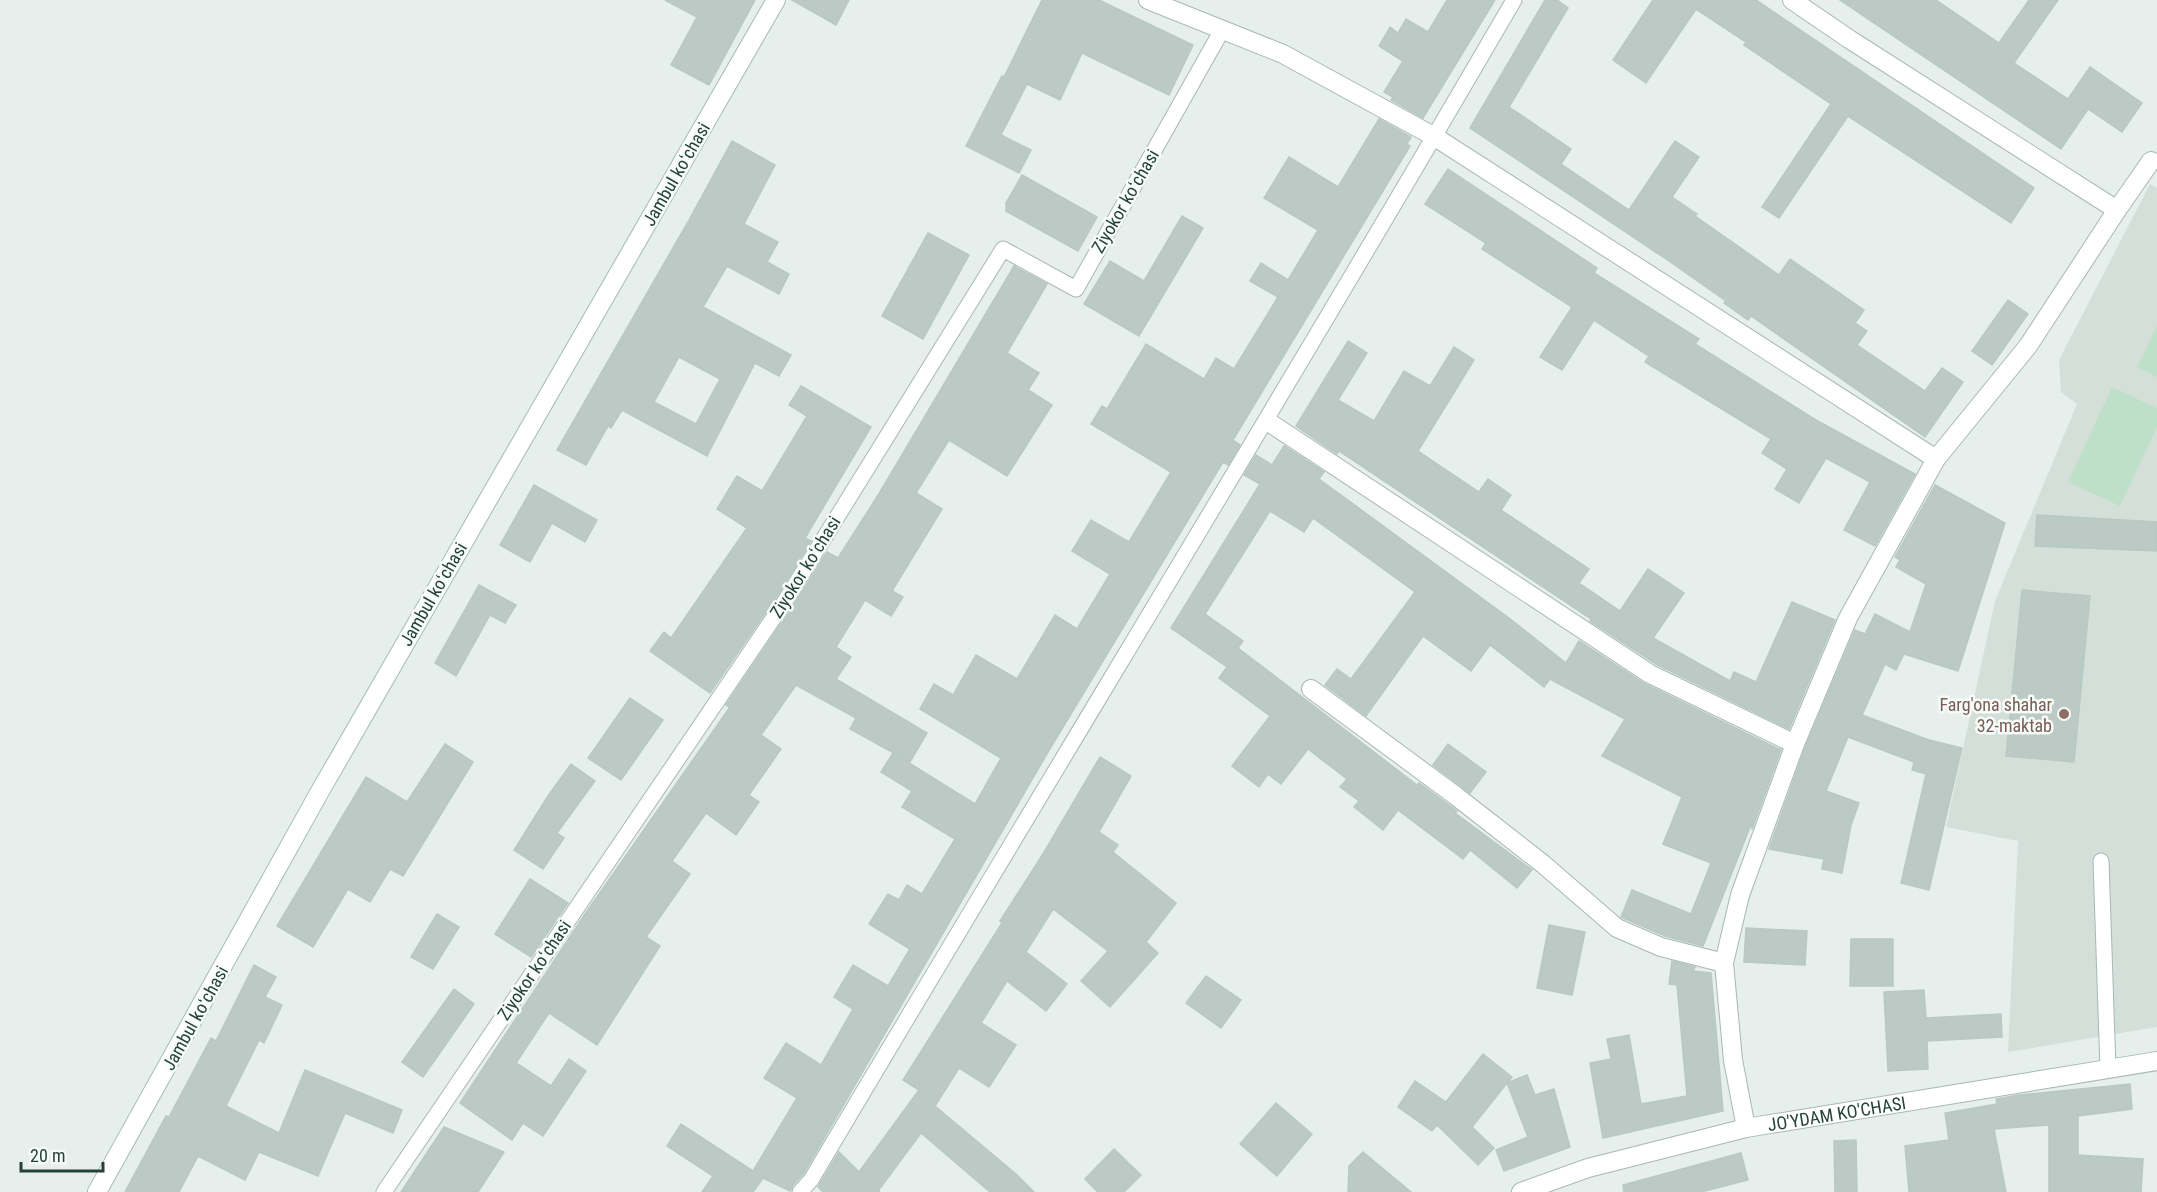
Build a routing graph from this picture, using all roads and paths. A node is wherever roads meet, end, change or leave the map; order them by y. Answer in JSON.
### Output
{"nodes":[{"id":1,"x":776,"y":0,"type":"edge"},
{"id":2,"x":1514,"y":0,"type":"edge"},
{"id":3,"x":1792,"y":0,"type":"edge"},
{"id":4,"x":1154,"y":1,"type":"edge"},
{"id":5,"x":1222,"y":30,"type":"junction"},
{"id":6,"x":1435,"y":137,"type":"junction"},
{"id":7,"x":2155,"y":159,"type":"edge"},
{"id":8,"x":2117,"y":210,"type":"junction"},
{"id":9,"x":1267,"y":421,"type":"junction"},
{"id":10,"x":1936,"y":459,"type":"junction"},
{"id":11,"x":1311,"y":689,"type":"dead end"},
{"id":12,"x":1795,"y":744,"type":"junction"},
{"id":13,"x":2101,"y":861,"type":"dead end"},
{"id":14,"x":1724,"y":963,"type":"junction"},
{"id":15,"x":2157,"y":1061,"type":"edge"},
{"id":16,"x":2108,"y":1070,"type":"junction"},
{"id":17,"x":1746,"y":1128,"type":"junction"},
{"id":18,"x":97,"y":1192,"type":"edge"},
{"id":19,"x":384,"y":1192,"type":"edge"},
{"id":20,"x":800,"y":1192,"type":"edge"},
{"id":21,"x":1521,"y":1192,"type":"edge"}],
"edges":[{"from":1,"to":18,"type":"street","name":"Jambul koʻchasi"},
{"from":2,"to":6,"type":"lane"},
{"from":3,"to":8,"type":"street"},
{"from":4,"to":5,"type":"street"},
{"from":5,"to":6,"type":"street"},
{"from":5,"to":19,"type":"lane","name":"Ziyokor koʻchasi"},
{"from":6,"to":9,"type":"lane"},
{"from":6,"to":10,"type":"street"},
{"from":7,"to":8,"type":"street"},
{"from":8,"to":10,"type":"street"},
{"from":9,"to":12,"type":"street"},
{"from":9,"to":20,"type":"lane"},
{"from":10,"to":12,"type":"street"},
{"from":11,"to":14,"type":"street"},
{"from":12,"to":14,"type":"street"},
{"from":13,"to":16,"type":"lane"},
{"from":14,"to":17,"type":"street"},
{"from":15,"to":16,"type":"street","name":"JO'YDAM KO'CHASI"},
{"from":16,"to":17,"type":"street","name":"JO'YDAM KO'CHASI"},
{"from":17,"to":21,"type":"street","name":"JO'YDAM KO'CHASI"}]}
